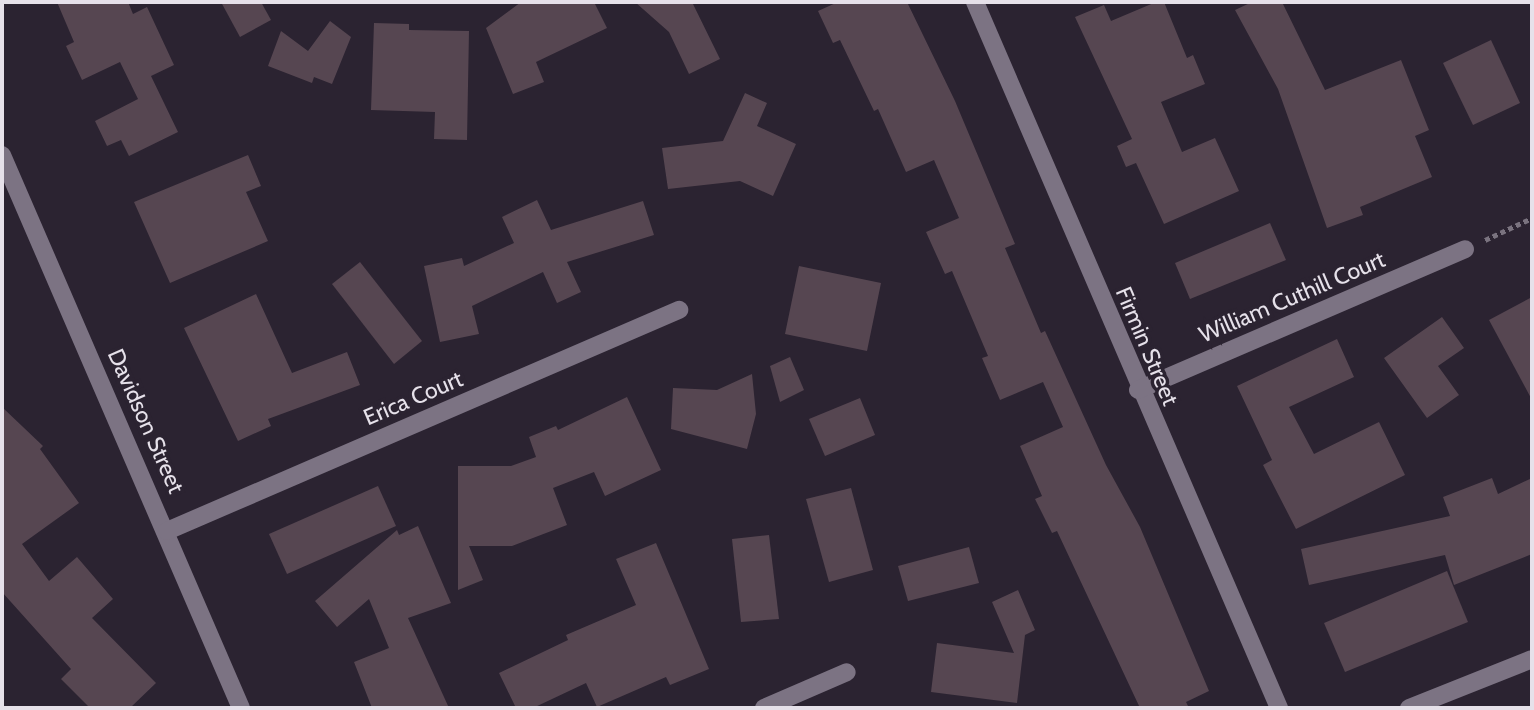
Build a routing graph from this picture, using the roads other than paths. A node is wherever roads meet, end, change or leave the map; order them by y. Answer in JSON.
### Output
{"nodes":[{"id":1,"x":975,"y":2,"type":"edge"},
{"id":2,"x":2,"y":155,"type":"edge"},
{"id":3,"x":1465,"y":249,"type":"road end"},
{"id":4,"x":679,"y":310,"type":"dead end"},
{"id":5,"x":1138,"y":390,"type":"junction"},
{"id":6,"x":167,"y":531,"type":"junction"},
{"id":7,"x":1532,"y":659,"type":"edge"},
{"id":8,"x":848,"y":672,"type":"dead end"},
{"id":9,"x":241,"y":708,"type":"edge"},
{"id":10,"x":764,"y":708,"type":"edge"},
{"id":11,"x":1279,"y":708,"type":"edge"},
{"id":12,"x":1409,"y":708,"type":"edge"}],
"edges":[{"from":1,"to":5,"type":"street","name":"Firmin Street"},
{"from":2,"to":6,"type":"street","name":"Davidson Street"},
{"from":3,"to":5,"type":"street","name":"William Cuthill Court"},
{"from":4,"to":6,"type":"street","name":"Erica Court"},
{"from":5,"to":11,"type":"street","name":"Firmin Street"},
{"from":6,"to":9,"type":"street","name":"Davidson Street"},
{"from":7,"to":12,"type":"street"},
{"from":8,"to":10,"type":"street"}]}
